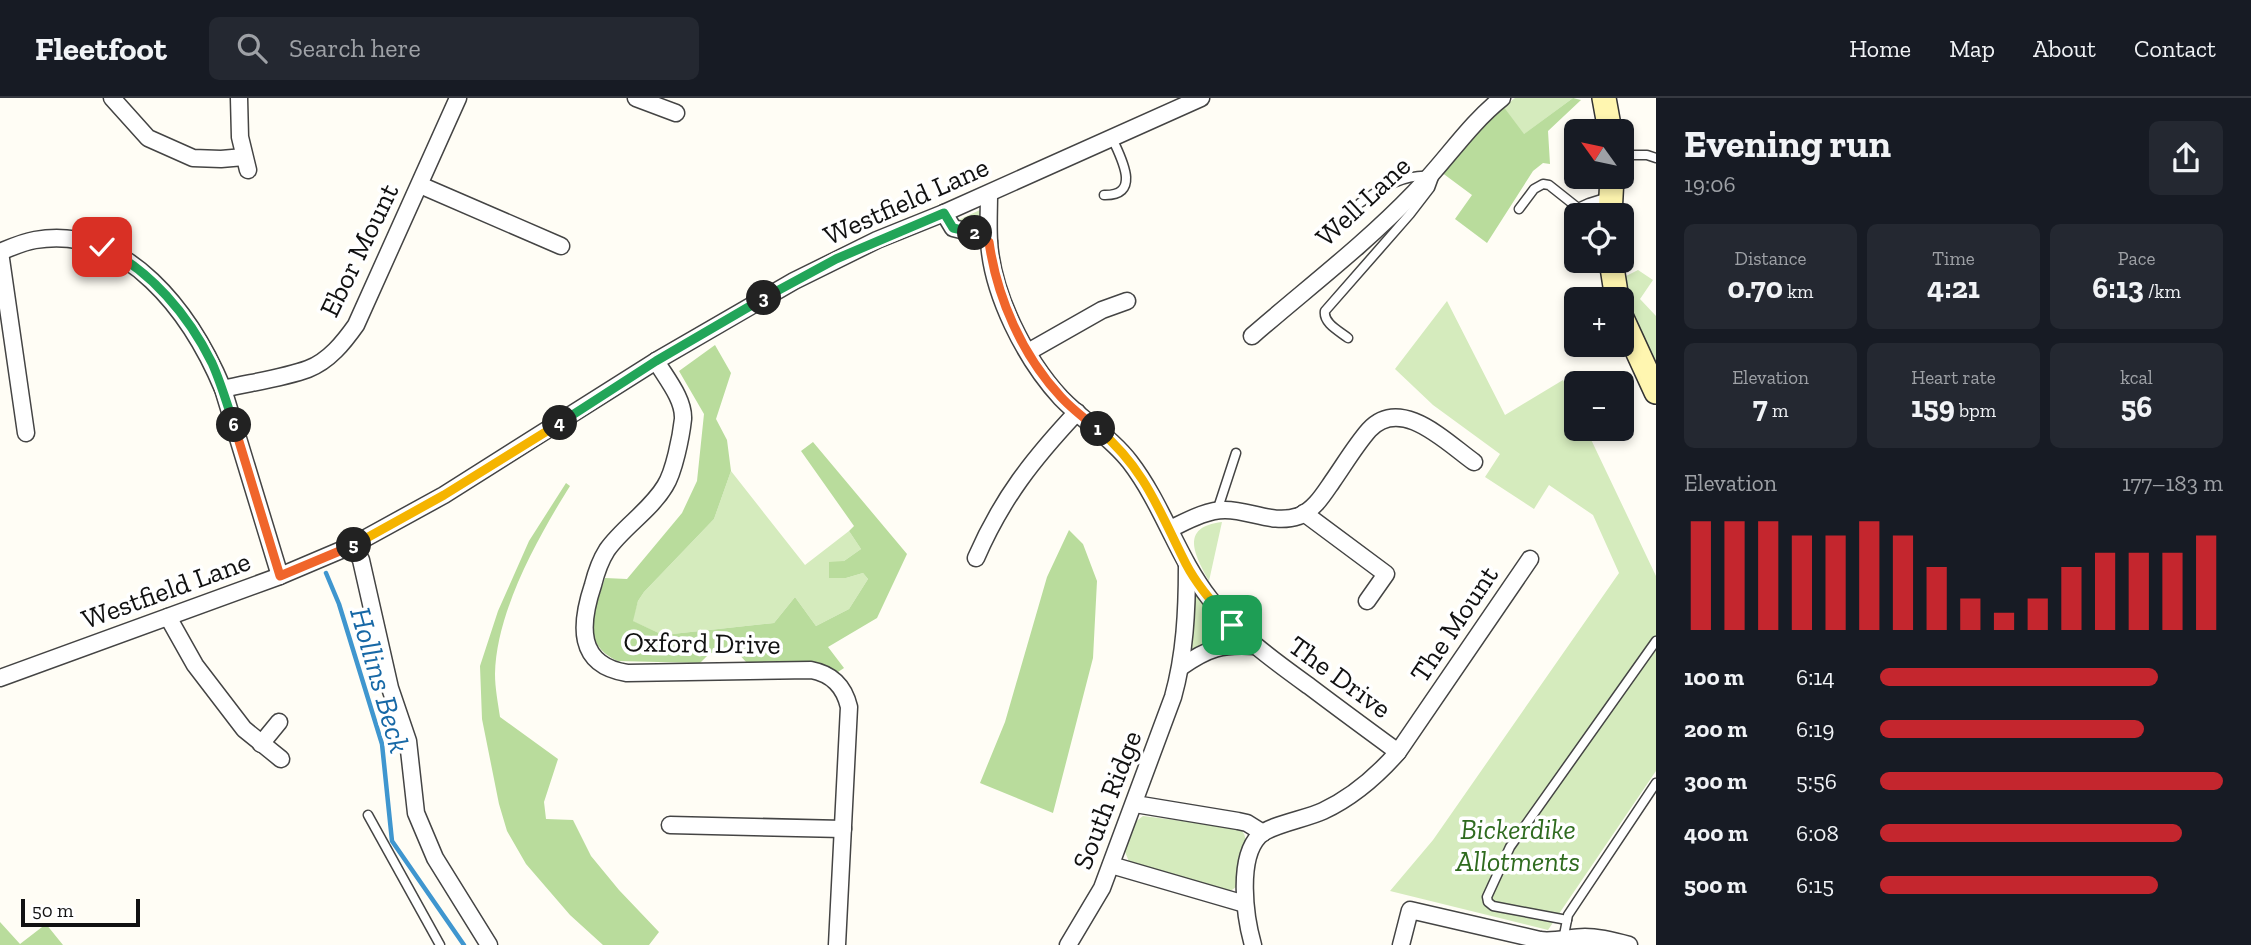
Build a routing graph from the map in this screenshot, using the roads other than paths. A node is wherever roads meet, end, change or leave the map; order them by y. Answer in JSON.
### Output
{"nodes":[{"id":1,"x":112,"y":98,"type":"edge"},
{"id":2,"x":239,"y":98,"type":"edge"},
{"id":3,"x":458,"y":98,"type":"edge"},
{"id":4,"x":636,"y":98,"type":"edge"},
{"id":5,"x":1202,"y":98,"type":"edge"},
{"id":6,"x":1502,"y":98,"type":"edge"},
{"id":7,"x":1604,"y":98,"type":"edge"},
{"id":8,"x":676,"y":113,"type":"dead end"},
{"id":9,"x":1608,"y":119,"type":"edge"},
{"id":10,"x":1112,"y":138,"type":"junction"},
{"id":11,"x":1634,"y":155,"type":"edge"},
{"id":12,"x":1656,"y":158,"type":"edge"},
{"id":13,"x":1432,"y":173,"type":"junction"},
{"id":14,"x":420,"y":185,"type":"junction"},
{"id":15,"x":989,"y":194,"type":"junction"},
{"id":16,"x":1104,"y":195,"type":"dead end"},
{"id":17,"x":1611,"y":196,"type":"edge"},
{"id":18,"x":1360,"y":203,"type":"dead end"},
{"id":19,"x":1519,"y":209,"type":"dead end"},
{"id":20,"x":944,"y":213,"type":"junction"},
{"id":21,"x":989,"y":242,"type":"junction"},
{"id":22,"x":561,"y":246,"type":"dead end"},
{"id":23,"x":0,"y":252,"type":"edge"},
{"id":24,"x":1127,"y":301,"type":"dead end"},
{"id":25,"x":1252,"y":336,"type":"dead end"},
{"id":26,"x":1348,"y":338,"type":"dead end"},
{"id":27,"x":1634,"y":344,"type":"edge"},
{"id":28,"x":1028,"y":352,"type":"junction"},
{"id":29,"x":656,"y":361,"type":"junction"},
{"id":30,"x":223,"y":389,"type":"junction"},
{"id":31,"x":1656,"y":392,"type":"edge"},
{"id":32,"x":1077,"y":412,"type":"junction"},
{"id":33,"x":26,"y":433,"type":"dead end"},
{"id":34,"x":1236,"y":453,"type":"dead end"},
{"id":35,"x":1474,"y":462,"type":"dead end"},
{"id":36,"x":1217,"y":511,"type":"junction"},
{"id":37,"x":1304,"y":513,"type":"junction"},
{"id":38,"x":1170,"y":529,"type":"junction"},
{"id":39,"x":353,"y":545,"type":"junction"},
{"id":40,"x":976,"y":558,"type":"dead end"},
{"id":41,"x":1530,"y":559,"type":"dead end"},
{"id":42,"x":1187,"y":566,"type":"junction"},
{"id":43,"x":280,"y":576,"type":"junction"},
{"id":44,"x":1367,"y":601,"type":"dead end"},
{"id":45,"x":169,"y":617,"type":"junction"},
{"id":46,"x":1656,"y":641,"type":"edge"},
{"id":47,"x":1254,"y":646,"type":"junction"},
{"id":48,"x":1181,"y":667,"type":"junction"},
{"id":49,"x":0,"y":678,"type":"edge"},
{"id":50,"x":279,"y":722,"type":"dead end"},
{"id":51,"x":261,"y":744,"type":"junction"},
{"id":52,"x":1398,"y":752,"type":"junction"},
{"id":53,"x":281,"y":760,"type":"dead end"},
{"id":54,"x":1656,"y":782,"type":"edge"},
{"id":55,"x":1135,"y":804,"type":"junction"},
{"id":56,"x":368,"y":814,"type":"dead end"},
{"id":57,"x":670,"y":825,"type":"dead end"},
{"id":58,"x":843,"y":829,"type":"junction"},
{"id":59,"x":1263,"y":833,"type":"junction"},
{"id":60,"x":1111,"y":865,"type":"junction"},
{"id":61,"x":1245,"y":904,"type":"junction"},
{"id":62,"x":1567,"y":920,"type":"junction"},
{"id":63,"x":1562,"y":942,"type":"edge"},
{"id":64,"x":440,"y":945,"type":"edge"},
{"id":65,"x":489,"y":945,"type":"edge"},
{"id":66,"x":837,"y":945,"type":"edge"},
{"id":67,"x":1068,"y":945,"type":"edge"},
{"id":68,"x":1253,"y":945,"type":"edge"},
{"id":69,"x":1401,"y":945,"type":"edge"},
{"id":70,"x":1629,"y":945,"type":"edge"}],
"edges":[{"from":1,"to":2,"type":"street"},
{"from":3,"to":14,"type":"street","name":"Ebor Mount"},
{"from":4,"to":8,"type":"street"},
{"from":5,"to":10,"type":"street","name":"Westfield Lane"},
{"from":6,"to":13,"type":"street","name":"Well Lane"},
{"from":7,"to":9,"type":"street"},
{"from":10,"to":15,"type":"street","name":"Westfield Lane"},
{"from":10,"to":16,"type":"lane"},
{"from":11,"to":12,"type":"lane"},
{"from":13,"to":18,"type":"lane"},
{"from":13,"to":25,"type":"street","name":"Well Lane"},
{"from":13,"to":26,"type":"lane"},
{"from":14,"to":22,"type":"street"},
{"from":14,"to":30,"type":"street","name":"Ebor Mount"},
{"from":15,"to":20,"type":"street","name":"Westfield Lane"},
{"from":15,"to":21,"type":"street","name":"The Drive"},
{"from":17,"to":19,"type":"lane"},
{"from":20,"to":21,"type":"street"},
{"from":20,"to":29,"type":"street","name":"Westfield Lane"},
{"from":21,"to":28,"type":"street","name":"The Drive"},
{"from":23,"to":30,"type":"street"},
{"from":23,"to":33,"type":"street"},
{"from":24,"to":28,"type":"street"},
{"from":27,"to":31,"type":"street"},
{"from":28,"to":32,"type":"street","name":"The Drive"},
{"from":29,"to":39,"type":"street","name":"Westfield Lane"},
{"from":29,"to":58,"type":"street","name":"Oxford Drive"},
{"from":30,"to":43,"type":"street"},
{"from":32,"to":38,"type":"street","name":"The Drive"},
{"from":32,"to":40,"type":"street"},
{"from":34,"to":36,"type":"lane"},
{"from":35,"to":37,"type":"street"},
{"from":36,"to":37,"type":"street"},
{"from":36,"to":38,"type":"street"},
{"from":37,"to":44,"type":"street"},
{"from":38,"to":42,"type":"street","name":"The Drive"},
{"from":39,"to":43,"type":"street","name":"Westfield Lane"},
{"from":39,"to":65,"type":"street"},
{"from":41,"to":52,"type":"street","name":"The Mount"},
{"from":42,"to":47,"type":"street","name":"The Drive"},
{"from":42,"to":48,"type":"street","name":"South Ridge"},
{"from":43,"to":45,"type":"street","name":"Westfield Lane"},
{"from":45,"to":49,"type":"street","name":"Westfield Lane"},
{"from":45,"to":51,"type":"street"},
{"from":46,"to":62,"type":"lane"},
{"from":47,"to":48,"type":"street"},
{"from":47,"to":52,"type":"street","name":"The Drive"},
{"from":48,"to":55,"type":"street","name":"South Ridge"},
{"from":50,"to":51,"type":"street"},
{"from":51,"to":53,"type":"street"},
{"from":52,"to":59,"type":"street","name":"The Drive"},
{"from":54,"to":62,"type":"lane"},
{"from":55,"to":59,"type":"street"},
{"from":55,"to":60,"type":"street","name":"South Ridge"},
{"from":56,"to":64,"type":"lane"},
{"from":57,"to":58,"type":"street"},
{"from":58,"to":66,"type":"street","name":"Oxford Drive"},
{"from":59,"to":61,"type":"street"},
{"from":60,"to":61,"type":"street"},
{"from":60,"to":67,"type":"street","name":"South Ridge"},
{"from":61,"to":68,"type":"street"},
{"from":62,"to":63,"type":"lane"},
{"from":63,"to":69,"type":"street"},
{"from":63,"to":70,"type":"street"}]}
